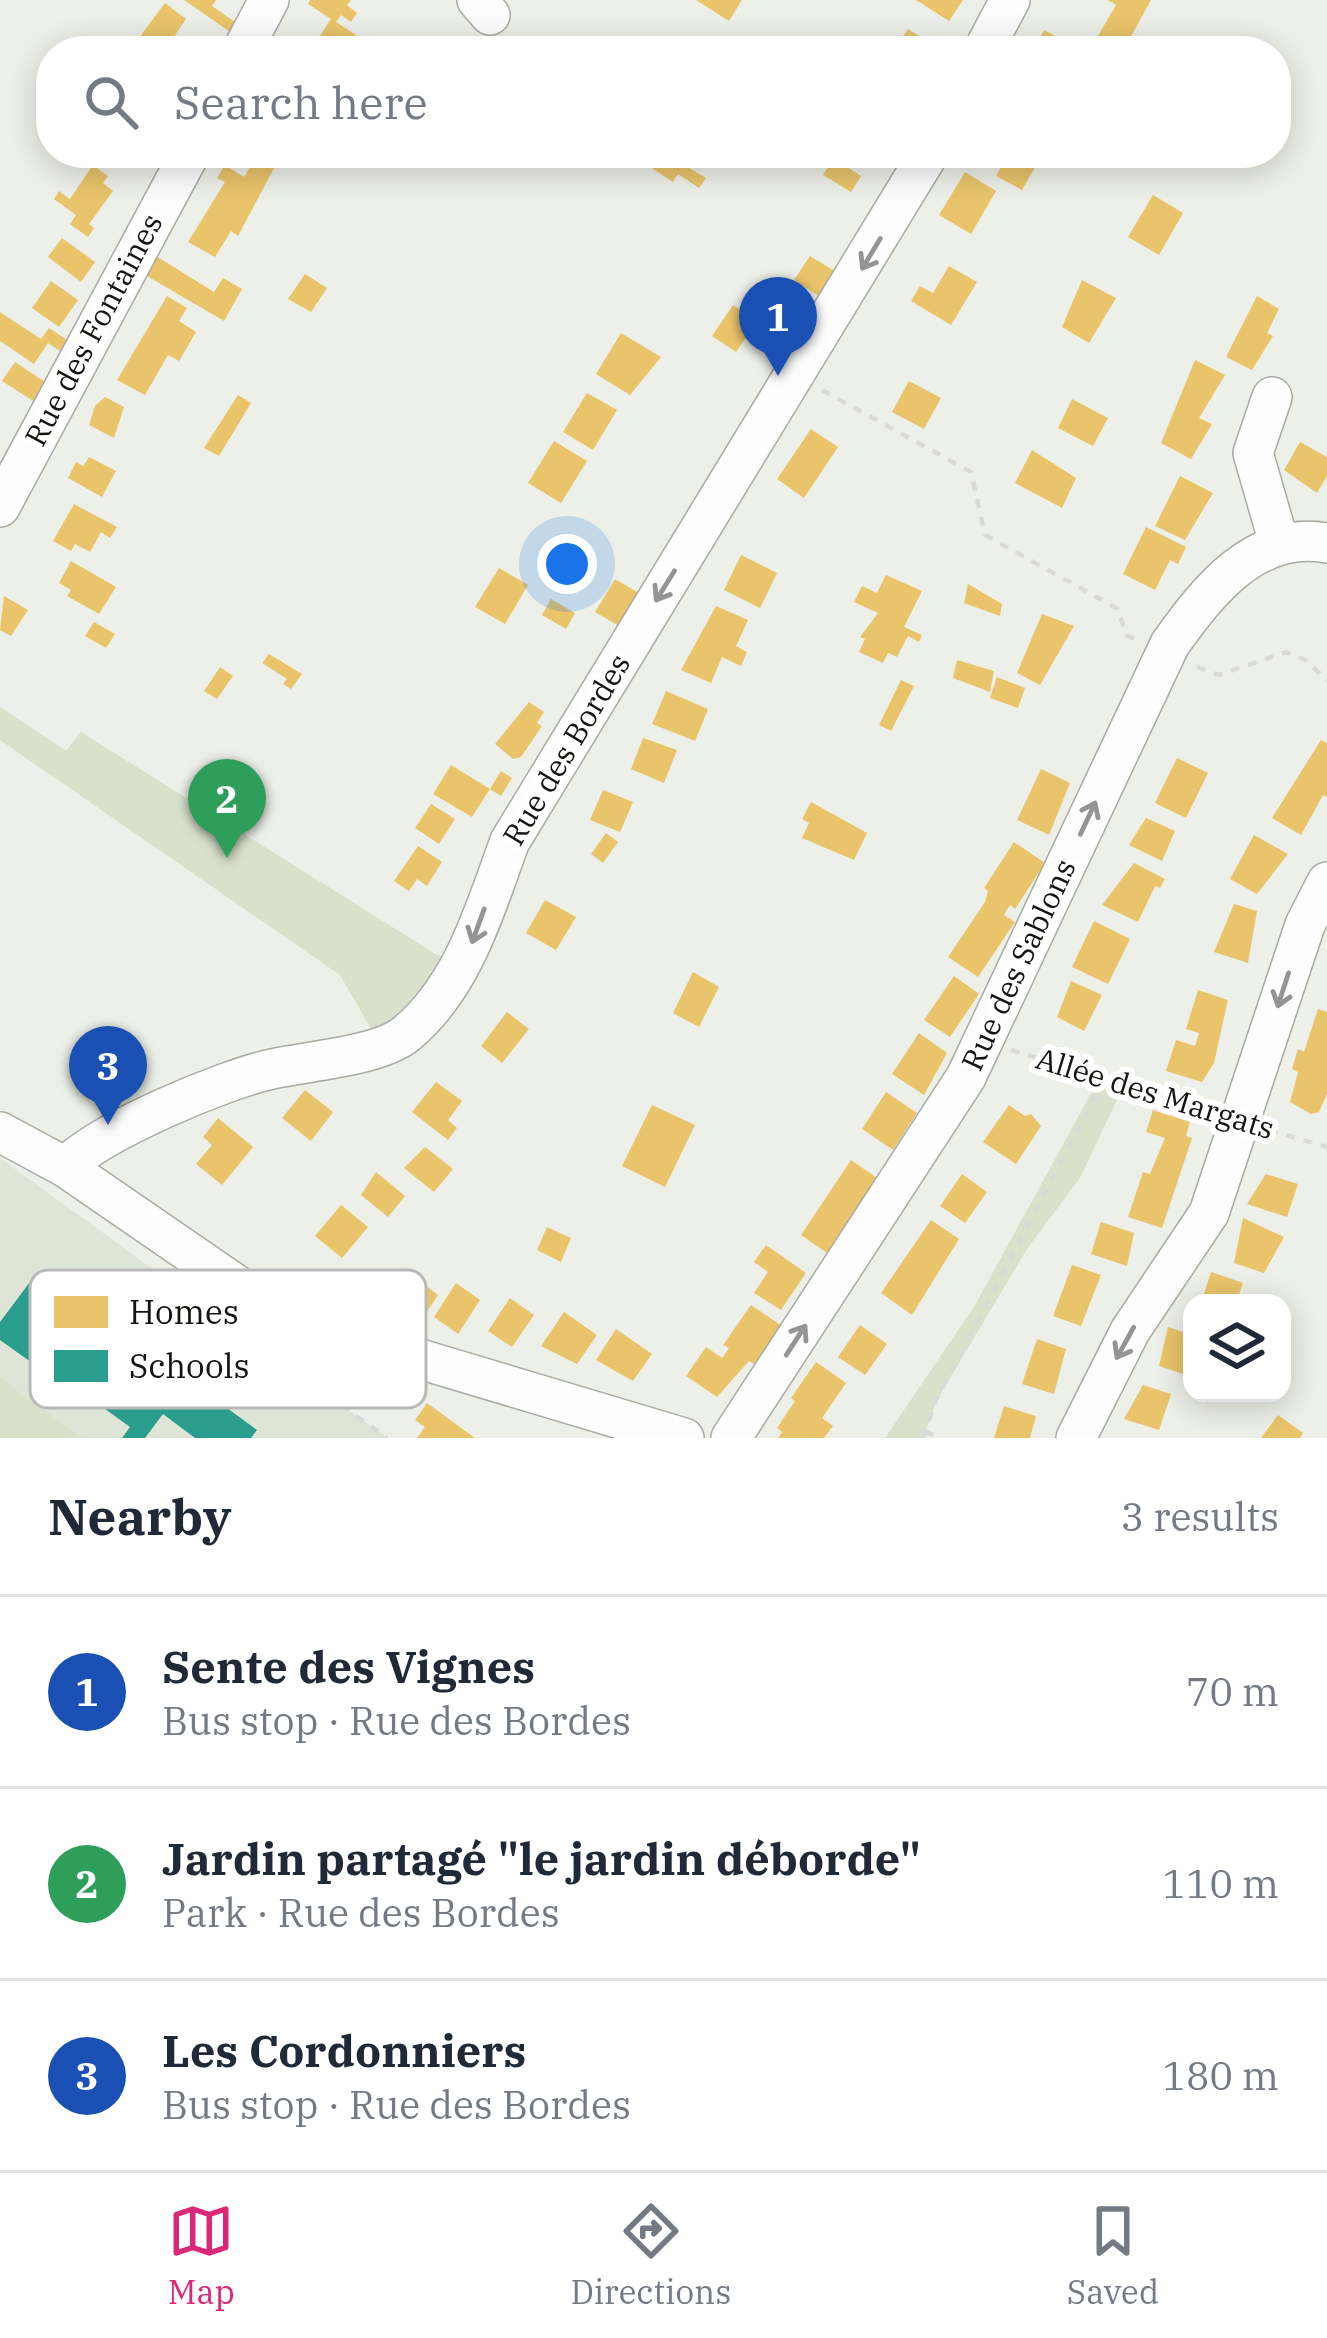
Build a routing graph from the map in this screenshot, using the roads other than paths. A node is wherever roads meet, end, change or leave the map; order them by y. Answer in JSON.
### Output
{"nodes":[{"id":1,"x":268,"y":0,"type":"edge"},
{"id":2,"x":1010,"y":0,"type":"edge"},
{"id":3,"x":250,"y":36,"type":"edge"},
{"id":4,"x":991,"y":36,"type":"edge"},
{"id":5,"x":182,"y":168,"type":"edge"},
{"id":6,"x":920,"y":168,"type":"edge"},
{"id":7,"x":1272,"y":397,"type":"dead end"},
{"id":8,"x":0,"y":507,"type":"edge"},
{"id":9,"x":1279,"y":543,"type":"junction"},
{"id":10,"x":1327,"y":543,"type":"edge"},
{"id":11,"x":1327,"y":882,"type":"edge"},
{"id":12,"x":0,"y":1132,"type":"edge"},
{"id":13,"x":65,"y":1167,"type":"junction"},
{"id":14,"x":215,"y":1270,"type":"edge"},
{"id":15,"x":426,"y":1361,"type":"edge"},
{"id":16,"x":684,"y":1438,"type":"edge"},
{"id":17,"x":731,"y":1438,"type":"edge"},
{"id":18,"x":1076,"y":1438,"type":"edge"}],
"edges":[{"from":1,"to":3,"type":"street"},
{"from":2,"to":4,"type":"street"},
{"from":5,"to":8,"type":"street","name":"Rue des Fontaines"},
{"from":6,"to":13,"type":"street","name":"Rue des Bordes","one_way":true},
{"from":7,"to":9,"type":"street"},
{"from":9,"to":10,"type":"street"},
{"from":17,"to":9,"type":"street","name":"Rue des Sablons","one_way":true},
{"from":11,"to":18,"type":"street","one_way":true},
{"from":12,"to":13,"type":"street"},
{"from":13,"to":14,"type":"street"},
{"from":15,"to":16,"type":"street"}]}
